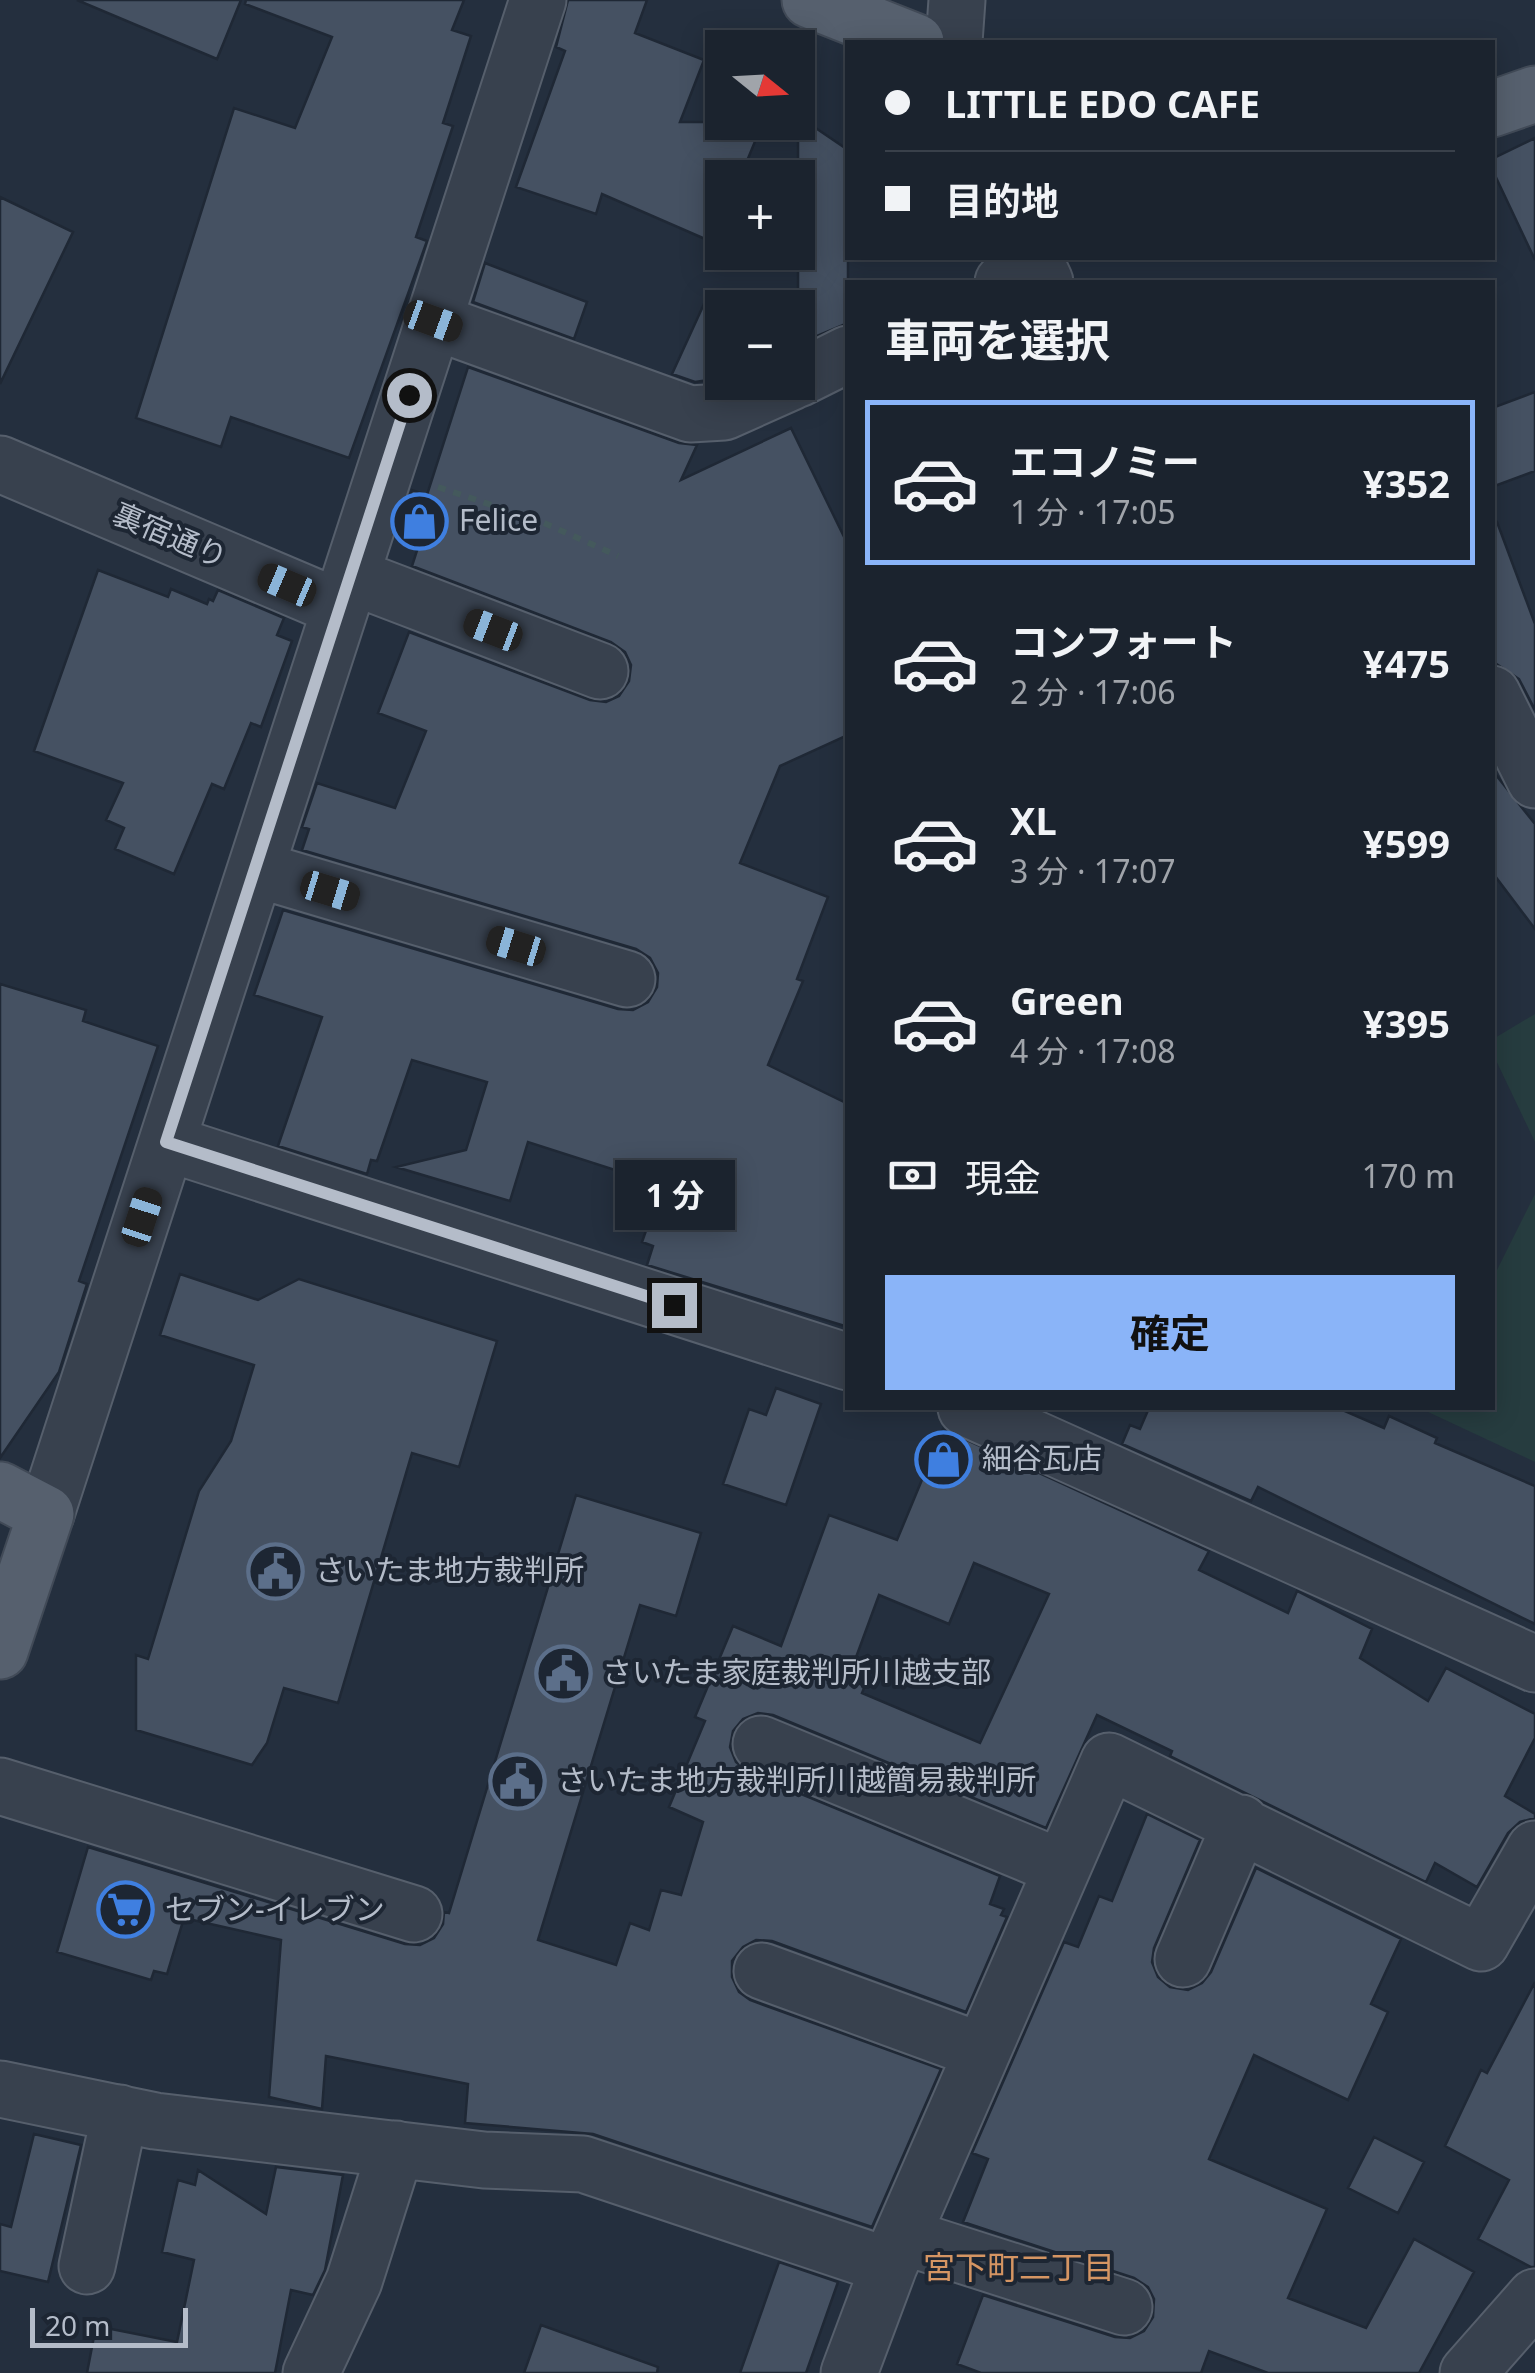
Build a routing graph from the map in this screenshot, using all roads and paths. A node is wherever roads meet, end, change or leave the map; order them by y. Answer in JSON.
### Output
{"nodes":[{"id":1,"x":538,"y":0,"type":"edge"},
{"id":2,"x":810,"y":0,"type":"edge"},
{"id":3,"x":957,"y":0,"type":"edge"},
{"id":4,"x":911,"y":40,"type":"edge"},
{"id":5,"x":954,"y":40,"type":"edge"},
{"id":6,"x":1535,"y":94,"type":"edge"},
{"id":7,"x":1495,"y":108,"type":"edge"},
{"id":8,"x":433,"y":321,"type":"junction"},
{"id":9,"x":845,"y":356,"type":"edge"},
{"id":10,"x":815,"y":370,"type":"edge"},
{"id":11,"x":750,"y":400,"type":"edge"},
{"id":12,"x":0,"y":464,"type":"edge"},
{"id":13,"x":385,"y":469,"type":"junction"},
{"id":14,"x":618,"y":556,"type":"dead end"},
{"id":15,"x":346,"y":592,"type":"junction"},
{"id":16,"x":600,"y":671,"type":"dead end"},
{"id":17,"x":1505,"y":706,"type":"edge"},
{"id":18,"x":1535,"y":780,"type":"edge"},
{"id":19,"x":256,"y":868,"type":"junction"},
{"id":20,"x":627,"y":980,"type":"dead end"},
{"id":21,"x":166,"y":1142,"type":"junction"},
{"id":22,"x":845,"y":1361,"type":"edge"},
{"id":23,"x":970,"y":1410,"type":"edge"},
{"id":24,"x":23,"y":1502,"type":"edge"},
{"id":25,"x":0,"y":1651,"type":"edge"},
{"id":26,"x":1535,"y":1664,"type":"edge"},
{"id":27,"x":762,"y":1744,"type":"dead end"},
{"id":28,"x":0,"y":1786,"type":"edge"},
{"id":29,"x":1241,"y":1823,"type":"junction"},
{"id":30,"x":1535,"y":1849,"type":"edge"},
{"id":31,"x":1062,"y":1868,"type":"junction"},
{"id":32,"x":414,"y":1914,"type":"dead end"},
{"id":33,"x":1183,"y":1959,"type":"dead end"},
{"id":34,"x":762,"y":1971,"type":"dead end"},
{"id":35,"x":981,"y":2051,"type":"junction"},
{"id":36,"x":0,"y":2089,"type":"edge"},
{"id":37,"x":120,"y":2113,"type":"junction"},
{"id":38,"x":396,"y":2149,"type":"junction"},
{"id":39,"x":895,"y":2251,"type":"junction"},
{"id":40,"x":88,"y":2266,"type":"dead end"},
{"id":41,"x":1535,"y":2297,"type":"edge"},
{"id":42,"x":1124,"y":2307,"type":"dead end"},
{"id":43,"x":311,"y":2373,"type":"edge"},
{"id":44,"x":849,"y":2373,"type":"edge"},
{"id":45,"x":1468,"y":2373,"type":"edge"}],
"edges":[{"from":1,"to":8,"type":"street"},
{"from":2,"to":4,"type":"main road"},
{"from":3,"to":5,"type":"street"},
{"from":6,"to":7,"type":"main road"},
{"from":8,"to":11,"type":"street"},
{"from":8,"to":13,"type":"street"},
{"from":9,"to":10,"type":"street"},
{"from":12,"to":15,"type":"street","name":"裏宿通り"},
{"from":13,"to":14,"type":"path"},
{"from":13,"to":15,"type":"street"},
{"from":15,"to":16,"type":"street","name":"裏宿通り"},
{"from":15,"to":19,"type":"street"},
{"from":17,"to":18,"type":"street"},
{"from":19,"to":20,"type":"street"},
{"from":19,"to":21,"type":"street"},
{"from":21,"to":22,"type":"street"},
{"from":21,"to":24,"type":"street"},
{"from":23,"to":26,"type":"street"},
{"from":24,"to":25,"type":"main road"},
{"from":27,"to":31,"type":"street"},
{"from":28,"to":32,"type":"street"},
{"from":29,"to":30,"type":"street"},
{"from":29,"to":31,"type":"street"},
{"from":29,"to":33,"type":"street"},
{"from":31,"to":35,"type":"street"},
{"from":34,"to":35,"type":"street"},
{"from":35,"to":39,"type":"street"},
{"from":36,"to":37,"type":"street"},
{"from":37,"to":38,"type":"street"},
{"from":37,"to":40,"type":"street"},
{"from":38,"to":39,"type":"street"},
{"from":38,"to":43,"type":"street"},
{"from":39,"to":42,"type":"street"},
{"from":39,"to":44,"type":"street"},
{"from":41,"to":45,"type":"street"}]}
